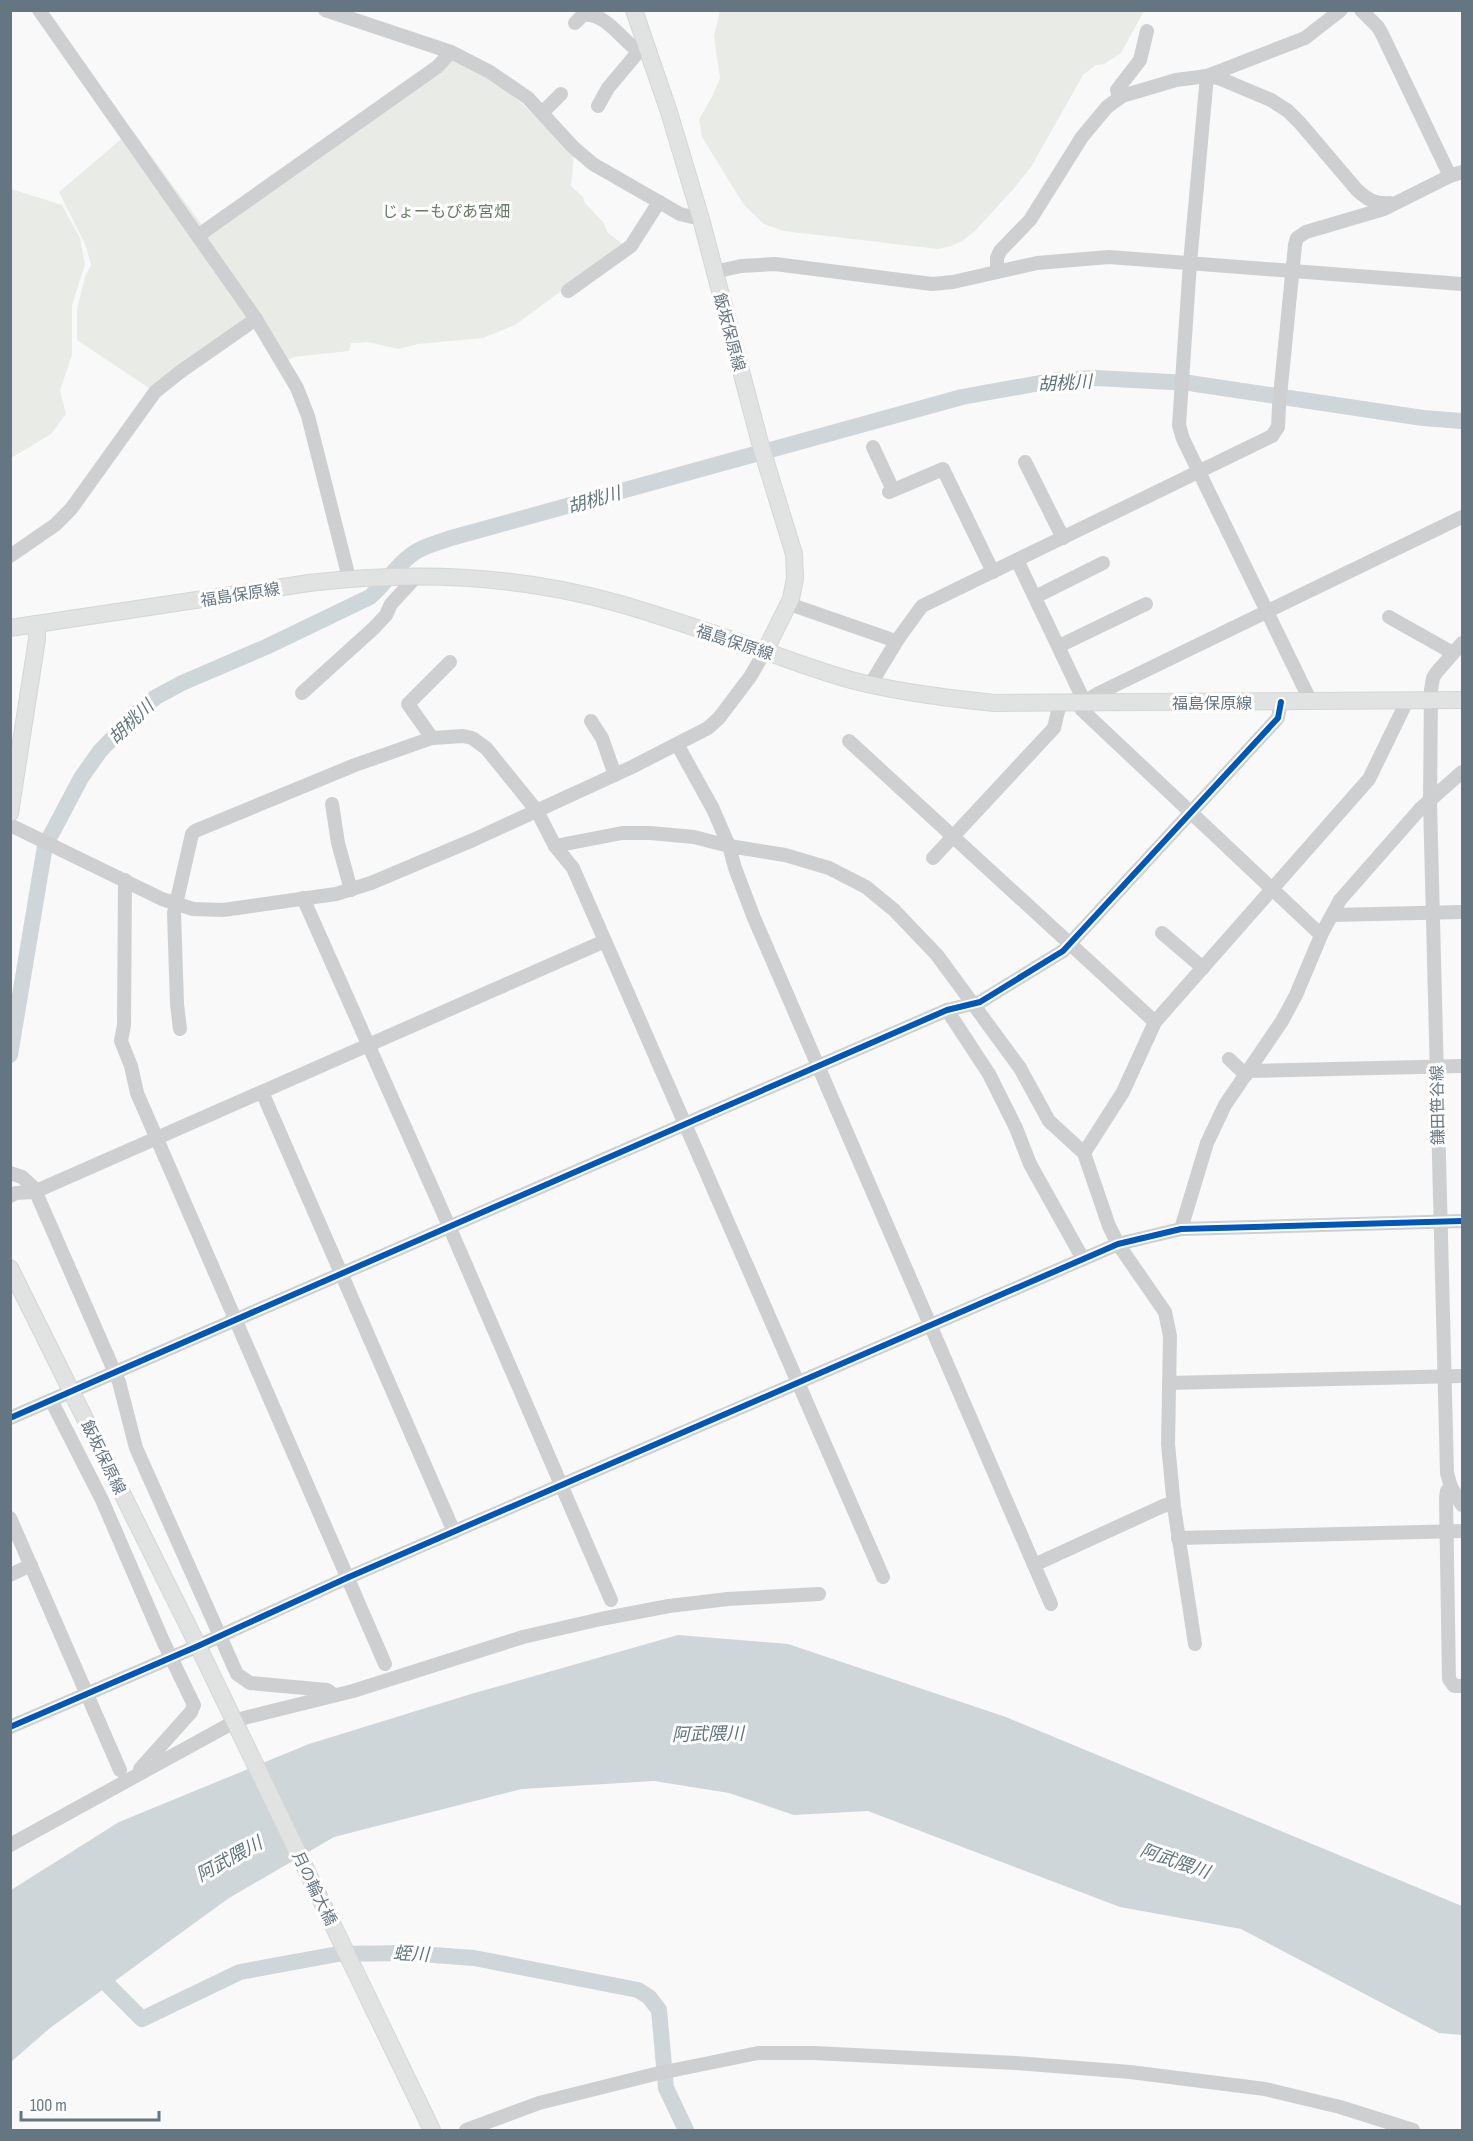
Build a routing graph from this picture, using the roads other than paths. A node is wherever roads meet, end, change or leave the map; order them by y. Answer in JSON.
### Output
{"nodes":[{"id":1,"x":39,"y":10,"type":"edge"},
{"id":2,"x":325,"y":10,"type":"edge"},
{"id":3,"x":634,"y":10,"type":"edge"},
{"id":4,"x":1341,"y":10,"type":"edge"},
{"id":5,"x":1361,"y":10,"type":"edge"},
{"id":6,"x":575,"y":23,"type":"dead end"},
{"id":7,"x":1147,"y":31,"type":"dead end"},
{"id":8,"x":644,"y":51,"type":"junction"},
{"id":9,"x":452,"y":52,"type":"junction"},
{"id":10,"x":1207,"y":76,"type":"junction"},
{"id":11,"x":561,"y":94,"type":"dead end"},
{"id":12,"x":1119,"y":98,"type":"junction"},
{"id":13,"x":598,"y":106,"type":"dead end"},
{"id":14,"x":542,"y":113,"type":"junction"},
{"id":15,"x":1456,"y":174,"type":"edge"},
{"id":16,"x":659,"y":202,"type":"junction"},
{"id":17,"x":1368,"y":207,"type":"junction"},
{"id":18,"x":700,"y":219,"type":"junction"},
{"id":19,"x":199,"y":235,"type":"junction"},
{"id":20,"x":1190,"y":263,"type":"junction"},
{"id":21,"x":1292,"y":271,"type":"junction"},
{"id":22,"x":714,"y":272,"type":"junction"},
{"id":23,"x":997,"y":272,"type":"junction"},
{"id":24,"x":1462,"y":284,"type":"edge"},
{"id":25,"x":568,"y":291,"type":"dead end"},
{"id":26,"x":256,"y":319,"type":"junction"},
{"id":27,"x":873,"y":447,"type":"dead end"},
{"id":28,"x":1025,"y":462,"type":"dead end"},
{"id":29,"x":1198,"y":471,"type":"junction"},
{"id":30,"x":1462,"y":517,"type":"edge"},
{"id":31,"x":1062,"y":538,"type":"junction"},
{"id":32,"x":10,"y":556,"type":"edge"},
{"id":33,"x":1017,"y":560,"type":"junction"},
{"id":34,"x":1103,"y":563,"type":"dead end"},
{"id":35,"x":993,"y":572,"type":"junction"},
{"id":36,"x":412,"y":577,"type":"junction"},
{"id":37,"x":349,"y":578,"type":"junction"},
{"id":38,"x":1035,"y":597,"type":"junction"},
{"id":39,"x":789,"y":604,"type":"junction"},
{"id":40,"x":1146,"y":604,"type":"dead end"},
{"id":41,"x":1267,"y":612,"type":"junction"},
{"id":42,"x":1389,"y":617,"type":"dead end"},
{"id":43,"x":37,"y":624,"type":"junction"},
{"id":44,"x":10,"y":628,"type":"edge"},
{"id":45,"x":898,"y":639,"type":"junction"},
{"id":46,"x":1059,"y":646,"type":"junction"},
{"id":47,"x":1458,"y":648,"type":"edge"},
{"id":48,"x":765,"y":651,"type":"junction"},
{"id":49,"x":450,"y":662,"type":"dead end"},
{"id":50,"x":870,"y":685,"type":"junction"},
{"id":51,"x":302,"y":693,"type":"dead end"},
{"id":52,"x":1462,"y":700,"type":"edge"},
{"id":53,"x":1407,"y":701,"type":"junction"},
{"id":54,"x":1431,"y":701,"type":"junction"},
{"id":55,"x":1281,"y":702,"type":"junction"},
{"id":56,"x":1311,"y":702,"type":"junction"},
{"id":57,"x":1060,"y":703,"type":"junction"},
{"id":58,"x":1084,"y":703,"type":"junction"},
{"id":59,"x":591,"y":721,"type":"dead end"},
{"id":60,"x":432,"y":738,"type":"junction"},
{"id":61,"x":849,"y":741,"type":"dead end"},
{"id":62,"x":677,"y":744,"type":"junction"},
{"id":63,"x":1462,"y":772,"type":"edge"},
{"id":64,"x":615,"y":775,"type":"junction"},
{"id":65,"x":1430,"y":801,"type":"junction"},
{"id":66,"x":332,"y":804,"type":"dead end"},
{"id":67,"x":537,"y":811,"type":"junction"},
{"id":68,"x":10,"y":813,"type":"edge"},
{"id":69,"x":1190,"y":813,"type":"junction"},
{"id":70,"x":10,"y":825,"type":"edge"},
{"id":71,"x":953,"y":837,"type":"junction"},
{"id":72,"x":555,"y":846,"type":"junction"},
{"id":73,"x":729,"y":846,"type":"junction"},
{"id":74,"x":933,"y":858,"type":"dead end"},
{"id":75,"x":124,"y":880,"type":"junction"},
{"id":76,"x":1272,"y":889,"type":"junction"},
{"id":77,"x":351,"y":890,"type":"junction"},
{"id":78,"x":303,"y":898,"type":"junction"},
{"id":79,"x":175,"y":904,"type":"junction"},
{"id":80,"x":1432,"y":912,"type":"junction"},
{"id":81,"x":1462,"y":912,"type":"edge"},
{"id":82,"x":1332,"y":915,"type":"junction"},
{"id":83,"x":1162,"y":933,"type":"dead end"},
{"id":84,"x":1321,"y":935,"type":"junction"},
{"id":85,"x":605,"y":941,"type":"junction"},
{"id":86,"x":1070,"y":944,"type":"junction"},
{"id":87,"x":1203,"y":968,"type":"junction"},
{"id":88,"x":973,"y":1005,"type":"junction"},
{"id":89,"x":947,"y":1010,"type":"junction"},
{"id":90,"x":1155,"y":1022,"type":"junction"},
{"id":91,"x":180,"y":1029,"type":"dead end"},
{"id":92,"x":369,"y":1045,"type":"junction"},
{"id":93,"x":1229,"y":1059,"type":"dead end"},
{"id":94,"x":817,"y":1066,"type":"junction"},
{"id":95,"x":1462,"y":1066,"type":"edge"},
{"id":96,"x":1436,"y":1067,"type":"junction"},
{"id":97,"x":1248,"y":1073,"type":"junction"},
{"id":98,"x":262,"y":1092,"type":"junction"},
{"id":99,"x":686,"y":1123,"type":"junction"},
{"id":100,"x":156,"y":1137,"type":"junction"},
{"id":101,"x":1084,"y":1153,"type":"junction"},
{"id":102,"x":10,"y":1173,"type":"edge"},
{"id":103,"x":34,"y":1192,"type":"junction"},
{"id":104,"x":10,"y":1196,"type":"edge"},
{"id":105,"x":1440,"y":1221,"type":"junction"},
{"id":106,"x":1462,"y":1221,"type":"edge"},
{"id":107,"x":449,"y":1227,"type":"junction"},
{"id":108,"x":1181,"y":1229,"type":"junction"},
{"id":109,"x":1118,"y":1244,"type":"junction"},
{"id":110,"x":1083,"y":1259,"type":"junction"},
{"id":111,"x":10,"y":1268,"type":"edge"},
{"id":112,"x":341,"y":1274,"type":"junction"},
{"id":113,"x":236,"y":1321,"type":"junction"},
{"id":114,"x":930,"y":1326,"type":"junction"},
{"id":115,"x":115,"y":1373,"type":"junction"},
{"id":116,"x":1443,"y":1377,"type":"junction"},
{"id":117,"x":1462,"y":1377,"type":"edge"},
{"id":118,"x":799,"y":1382,"type":"junction"},
{"id":119,"x":1169,"y":1383,"type":"junction"},
{"id":120,"x":71,"y":1392,"type":"junction"},
{"id":121,"x":51,"y":1400,"type":"junction"},
{"id":122,"x":10,"y":1418,"type":"edge"},
{"id":123,"x":562,"y":1486,"type":"junction"},
{"id":124,"x":1450,"y":1487,"type":"junction"},
{"id":125,"x":1173,"y":1503,"type":"junction"},
{"id":126,"x":1462,"y":1505,"type":"edge"},
{"id":127,"x":10,"y":1518,"type":"edge"},
{"id":128,"x":1462,"y":1531,"type":"edge"},
{"id":129,"x":454,"y":1532,"type":"junction"},
{"id":130,"x":1447,"y":1532,"type":"junction"},
{"id":131,"x":1178,"y":1538,"type":"junction"},
{"id":132,"x":31,"y":1565,"type":"junction"},
{"id":133,"x":1034,"y":1565,"type":"junction"},
{"id":134,"x":10,"y":1575,"type":"edge"},
{"id":135,"x":349,"y":1577,"type":"junction"},
{"id":136,"x":883,"y":1577,"type":"dead end"},
{"id":137,"x":819,"y":1594,"type":"dead end"},
{"id":138,"x":611,"y":1600,"type":"dead end"},
{"id":139,"x":1050,"y":1604,"type":"dead end"},
{"id":140,"x":219,"y":1636,"type":"junction"},
{"id":141,"x":1195,"y":1644,"type":"dead end"},
{"id":142,"x":198,"y":1646,"type":"junction"},
{"id":143,"x":172,"y":1657,"type":"junction"},
{"id":144,"x":385,"y":1664,"type":"dead end"},
{"id":145,"x":1462,"y":1686,"type":"edge"},
{"id":146,"x":87,"y":1694,"type":"junction"},
{"id":147,"x":334,"y":1695,"type":"junction"},
{"id":148,"x":234,"y":1722,"type":"junction"},
{"id":149,"x":10,"y":1727,"type":"edge"},
{"id":150,"x":120,"y":1770,"type":"dead end"},
{"id":151,"x":138,"y":1774,"type":"junction"},
{"id":152,"x":10,"y":1845,"type":"edge"},
{"id":153,"x":432,"y":2130,"type":"edge"},
{"id":154,"x":466,"y":2130,"type":"edge"},
{"id":155,"x":1413,"y":2130,"type":"edge"}],
"edges":[{"from":1,"to":19,"type":"street"},
{"from":2,"to":9,"type":"street"},
{"from":3,"to":8,"type":"main road","name":"飯坂保原線"},
{"from":4,"to":10,"type":"street"},
{"from":5,"to":15,"type":"street"},
{"from":6,"to":8,"type":"street"},
{"from":7,"to":12,"type":"street"},
{"from":8,"to":13,"type":"street"},
{"from":8,"to":18,"type":"main road","name":"飯坂保原線"},
{"from":9,"to":14,"type":"street"},
{"from":9,"to":19,"type":"street"},
{"from":10,"to":12,"type":"street"},
{"from":10,"to":17,"type":"street"},
{"from":10,"to":20,"type":"street"},
{"from":11,"to":14,"type":"street"},
{"from":12,"to":23,"type":"street"},
{"from":14,"to":16,"type":"street"},
{"from":15,"to":17,"type":"street"},
{"from":16,"to":18,"type":"street"},
{"from":16,"to":25,"type":"street"},
{"from":17,"to":21,"type":"street"},
{"from":18,"to":22,"type":"main road","name":"飯坂保原線"},
{"from":19,"to":26,"type":"street"},
{"from":20,"to":21,"type":"street"},
{"from":20,"to":23,"type":"street"},
{"from":20,"to":29,"type":"street"},
{"from":21,"to":24,"type":"street"},
{"from":21,"to":29,"type":"street"},
{"from":22,"to":23,"type":"street"},
{"from":22,"to":39,"type":"main road","name":"飯坂保原線"},
{"from":26,"to":32,"type":"street"},
{"from":26,"to":37,"type":"street"},
{"from":27,"to":35,"type":"street"},
{"from":28,"to":31,"type":"street"},
{"from":29,"to":31,"type":"street"},
{"from":29,"to":41,"type":"street"},
{"from":30,"to":41,"type":"street"},
{"from":31,"to":33,"type":"street"},
{"from":33,"to":35,"type":"street"},
{"from":33,"to":38,"type":"street"},
{"from":34,"to":38,"type":"street"},
{"from":35,"to":45,"type":"street"},
{"from":36,"to":37,"type":"main road","name":"福島保原線"},
{"from":36,"to":48,"type":"main road","name":"福島保原線"},
{"from":36,"to":51,"type":"street"},
{"from":37,"to":43,"type":"main road","name":"福島保原線"},
{"from":38,"to":46,"type":"street"},
{"from":39,"to":45,"type":"street"},
{"from":39,"to":48,"type":"main road","name":"飯坂保原線"},
{"from":40,"to":46,"type":"street"},
{"from":41,"to":56,"type":"street"},
{"from":41,"to":58,"type":"street"},
{"from":42,"to":47,"type":"street"},
{"from":43,"to":44,"type":"main road","name":"福島保原線"},
{"from":43,"to":68,"type":"main road"},
{"from":45,"to":50,"type":"street"},
{"from":46,"to":58,"type":"street"},
{"from":47,"to":54,"type":"street","name":"鎌田笹谷線"},
{"from":48,"to":50,"type":"main road","name":"福島保原線"},
{"from":48,"to":62,"type":"street"},
{"from":49,"to":60,"type":"street"},
{"from":50,"to":57,"type":"main road","name":"福島保原線"},
{"from":52,"to":54,"type":"main road","name":"福島保原線"},
{"from":53,"to":54,"type":"main road","name":"福島保原線"},
{"from":53,"to":56,"type":"main road","name":"福島保原線"},
{"from":53,"to":76,"type":"street"},
{"from":54,"to":65,"type":"street","name":"鎌田笹谷線"},
{"from":55,"to":56,"type":"main road","name":"福島保原線"},
{"from":55,"to":58,"type":"main road","name":"福島保原線"},
{"from":55,"to":69,"type":"street"},
{"from":57,"to":58,"type":"main road","name":"福島保原線"},
{"from":57,"to":71,"type":"street"},
{"from":58,"to":69,"type":"street"},
{"from":59,"to":64,"type":"street"},
{"from":60,"to":67,"type":"street"},
{"from":60,"to":79,"type":"street"},
{"from":61,"to":71,"type":"street"},
{"from":62,"to":64,"type":"street"},
{"from":62,"to":73,"type":"street"},
{"from":63,"to":65,"type":"street"},
{"from":64,"to":67,"type":"street"},
{"from":65,"to":80,"type":"street","name":"鎌田笹谷線"},
{"from":65,"to":82,"type":"street"},
{"from":66,"to":77,"type":"street"},
{"from":67,"to":72,"type":"street"},
{"from":67,"to":77,"type":"street"},
{"from":69,"to":76,"type":"street"},
{"from":69,"to":86,"type":"street"},
{"from":70,"to":75,"type":"street"},
{"from":71,"to":74,"type":"street"},
{"from":71,"to":86,"type":"street"},
{"from":72,"to":73,"type":"street"},
{"from":72,"to":85,"type":"street"},
{"from":73,"to":88,"type":"street"},
{"from":73,"to":94,"type":"street"},
{"from":75,"to":79,"type":"street"},
{"from":75,"to":100,"type":"street"},
{"from":76,"to":84,"type":"street"},
{"from":76,"to":87,"type":"street"},
{"from":77,"to":78,"type":"street"},
{"from":78,"to":79,"type":"street"},
{"from":78,"to":92,"type":"street"},
{"from":79,"to":91,"type":"street"},
{"from":80,"to":81,"type":"street"},
{"from":80,"to":82,"type":"street"},
{"from":80,"to":96,"type":"street","name":"鎌田笹谷線"},
{"from":82,"to":84,"type":"street"},
{"from":83,"to":87,"type":"street"},
{"from":84,"to":97,"type":"street"},
{"from":85,"to":92,"type":"street"},
{"from":85,"to":99,"type":"street"},
{"from":86,"to":88,"type":"street"},
{"from":86,"to":90,"type":"street"},
{"from":87,"to":90,"type":"street"},
{"from":88,"to":89,"type":"street"},
{"from":88,"to":101,"type":"street"},
{"from":89,"to":94,"type":"street"},
{"from":89,"to":110,"type":"street"},
{"from":90,"to":101,"type":"street"},
{"from":92,"to":98,"type":"street"},
{"from":92,"to":107,"type":"street"},
{"from":93,"to":97,"type":"street"},
{"from":94,"to":99,"type":"street"},
{"from":94,"to":114,"type":"street"},
{"from":95,"to":96,"type":"street"},
{"from":96,"to":97,"type":"street"},
{"from":96,"to":105,"type":"street","name":"鎌田笹谷線"},
{"from":97,"to":108,"type":"street"},
{"from":98,"to":100,"type":"street"},
{"from":98,"to":112,"type":"street"},
{"from":99,"to":107,"type":"street"},
{"from":99,"to":118,"type":"street"},
{"from":100,"to":103,"type":"street"},
{"from":100,"to":113,"type":"street"},
{"from":101,"to":109,"type":"street"},
{"from":102,"to":103,"type":"street"},
{"from":103,"to":104,"type":"street"},
{"from":103,"to":115,"type":"street"},
{"from":105,"to":106,"type":"street"},
{"from":105,"to":108,"type":"street"},
{"from":105,"to":116,"type":"street","name":"鎌田笹谷線"},
{"from":107,"to":112,"type":"street"},
{"from":107,"to":123,"type":"street"},
{"from":108,"to":109,"type":"street"},
{"from":109,"to":110,"type":"street"},
{"from":109,"to":119,"type":"street"},
{"from":110,"to":114,"type":"street"},
{"from":111,"to":120,"type":"main road","name":"飯坂保原線"},
{"from":112,"to":113,"type":"street"},
{"from":112,"to":129,"type":"street"},
{"from":113,"to":115,"type":"street"},
{"from":113,"to":135,"type":"street"},
{"from":114,"to":118,"type":"street"},
{"from":114,"to":133,"type":"street"},
{"from":115,"to":120,"type":"street"},
{"from":115,"to":140,"type":"street"},
{"from":116,"to":117,"type":"street"},
{"from":116,"to":119,"type":"street"},
{"from":116,"to":124,"type":"street","name":"鎌田笹谷線"},
{"from":118,"to":123,"type":"street"},
{"from":118,"to":136,"type":"street"},
{"from":119,"to":125,"type":"street"},
{"from":120,"to":121,"type":"street"},
{"from":120,"to":142,"type":"main road","name":"飯坂保原線"},
{"from":121,"to":122,"type":"street"},
{"from":121,"to":143,"type":"street"},
{"from":123,"to":129,"type":"street"},
{"from":123,"to":138,"type":"street"},
{"from":124,"to":126,"type":"street","name":"鎌田笹谷線"},
{"from":124,"to":130,"type":"street"},
{"from":125,"to":131,"type":"street"},
{"from":125,"to":133,"type":"street"},
{"from":127,"to":132,"type":"street"},
{"from":128,"to":130,"type":"street"},
{"from":129,"to":135,"type":"street"},
{"from":130,"to":131,"type":"street"},
{"from":130,"to":145,"type":"street"},
{"from":131,"to":141,"type":"street"},
{"from":132,"to":134,"type":"street"},
{"from":132,"to":146,"type":"street"},
{"from":133,"to":139,"type":"street"},
{"from":135,"to":140,"type":"street"},
{"from":135,"to":144,"type":"street"},
{"from":137,"to":147,"type":"street"},
{"from":140,"to":142,"type":"street"},
{"from":140,"to":147,"type":"street"},
{"from":142,"to":143,"type":"street"},
{"from":142,"to":148,"type":"main road","name":"月の輪大橋"},
{"from":143,"to":146,"type":"street"},
{"from":143,"to":151,"type":"street"},
{"from":146,"to":149,"type":"street"},
{"from":146,"to":150,"type":"street"},
{"from":147,"to":148,"type":"street"},
{"from":148,"to":151,"type":"street"},
{"from":148,"to":153,"type":"main road","name":"月の輪大橋"},
{"from":151,"to":152,"type":"street"},
{"from":154,"to":155,"type":"street"}]}
